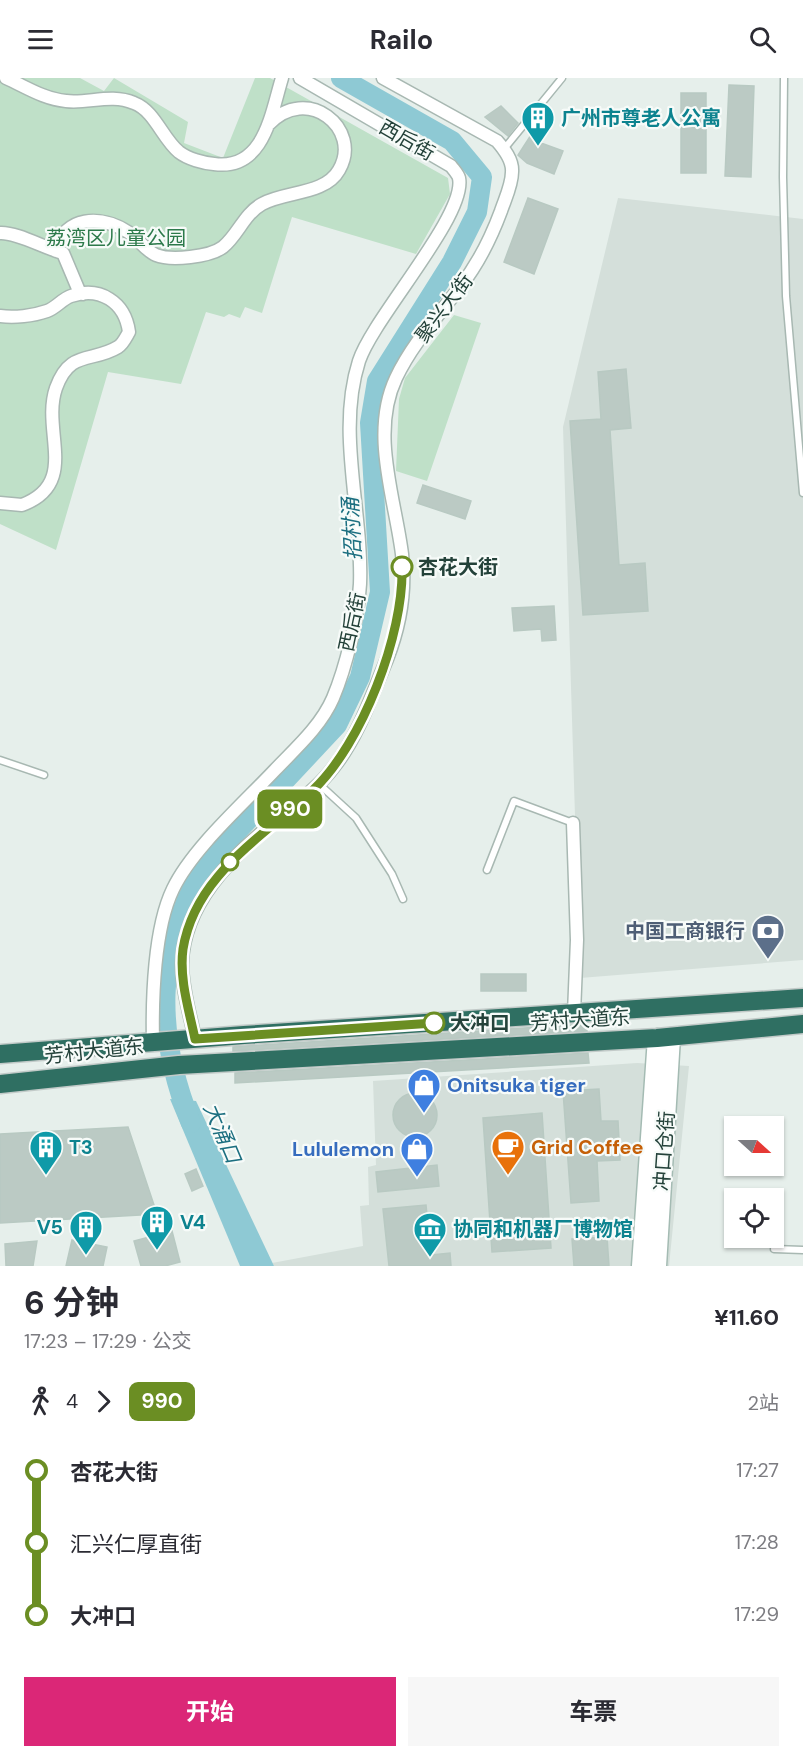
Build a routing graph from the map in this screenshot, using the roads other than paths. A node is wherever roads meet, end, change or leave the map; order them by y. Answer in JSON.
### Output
{"nodes":[{"id":1,"x":6,"y":78,"type":"edge"},
{"id":2,"x":282,"y":78,"type":"edge"},
{"id":3,"x":300,"y":78,"type":"edge"},
{"id":4,"x":383,"y":78,"type":"edge"},
{"id":5,"x":562,"y":78,"type":"edge"},
{"id":6,"x":784,"y":78,"type":"edge"},
{"id":7,"x":268,"y":125,"type":"junction"},
{"id":8,"x":504,"y":148,"type":"junction"},
{"id":9,"x":0,"y":233,"type":"edge"},
{"id":10,"x":56,"y":251,"type":"junction"},
{"id":11,"x":83,"y":294,"type":"junction"},
{"id":12,"x":0,"y":316,"type":"edge"},
{"id":13,"x":803,"y":494,"type":"edge"},
{"id":14,"x":0,"y":502,"type":"edge"},
{"id":15,"x":0,"y":760,"type":"edge"},
{"id":16,"x":44,"y":775,"type":"dead end"},
{"id":17,"x":319,"y":784,"type":"junction"},
{"id":18,"x":573,"y":823,"type":"joint"},
{"id":19,"x":488,"y":870,"type":"dead end"},
{"id":20,"x":403,"y":899,"type":"dead end"},
{"id":21,"x":803,"y":998,"type":"edge"},
{"id":22,"x":574,"y":1013,"type":"junction"},
{"id":23,"x":803,"y":1024,"type":"edge"},
{"id":24,"x":664,"y":1037,"type":"junction"},
{"id":25,"x":172,"y":1041,"type":"junction"},
{"id":26,"x":0,"y":1054,"type":"edge"},
{"id":27,"x":0,"y":1084,"type":"edge"},
{"id":28,"x":774,"y":1250,"type":"dead end"},
{"id":29,"x":803,"y":1250,"type":"edge"},
{"id":30,"x":641,"y":1266,"type":"edge"},
{"id":31,"x":657,"y":1266,"type":"edge"}],
"edges":[{"from":1,"to":7,"type":"street"},
{"from":2,"to":7,"type":"street"},
{"from":3,"to":25,"type":"street","name":"西后街"},
{"from":4,"to":8,"type":"street"},
{"from":5,"to":8,"type":"lane"},
{"from":6,"to":13,"type":"lane"},
{"from":7,"to":10,"type":"street"},
{"from":8,"to":17,"type":"street","name":"聚兴大街"},
{"from":9,"to":10,"type":"street"},
{"from":10,"to":11,"type":"street"},
{"from":11,"to":12,"type":"street"},
{"from":11,"to":14,"type":"street"},
{"from":15,"to":16,"type":"lane"},
{"from":17,"to":20,"type":"lane"},
{"from":17,"to":25,"type":"street"},
{"from":18,"to":19,"type":"lane"},
{"from":18,"to":22,"type":"street"},
{"from":21,"to":22,"type":"highway","name":"芳村大道东"},
{"from":22,"to":25,"type":"highway","name":"芳村大道东"},
{"from":23,"to":24,"type":"highway","name":"芳村大道东"},
{"from":24,"to":27,"type":"highway","name":"芳村大道东"},
{"from":24,"to":30,"type":"street","name":"冲口仓街"},
{"from":24,"to":31,"type":"street","name":"冲口仓街"},
{"from":25,"to":26,"type":"highway","name":"芳村大道东"},
{"from":28,"to":29,"type":"lane"}]}
